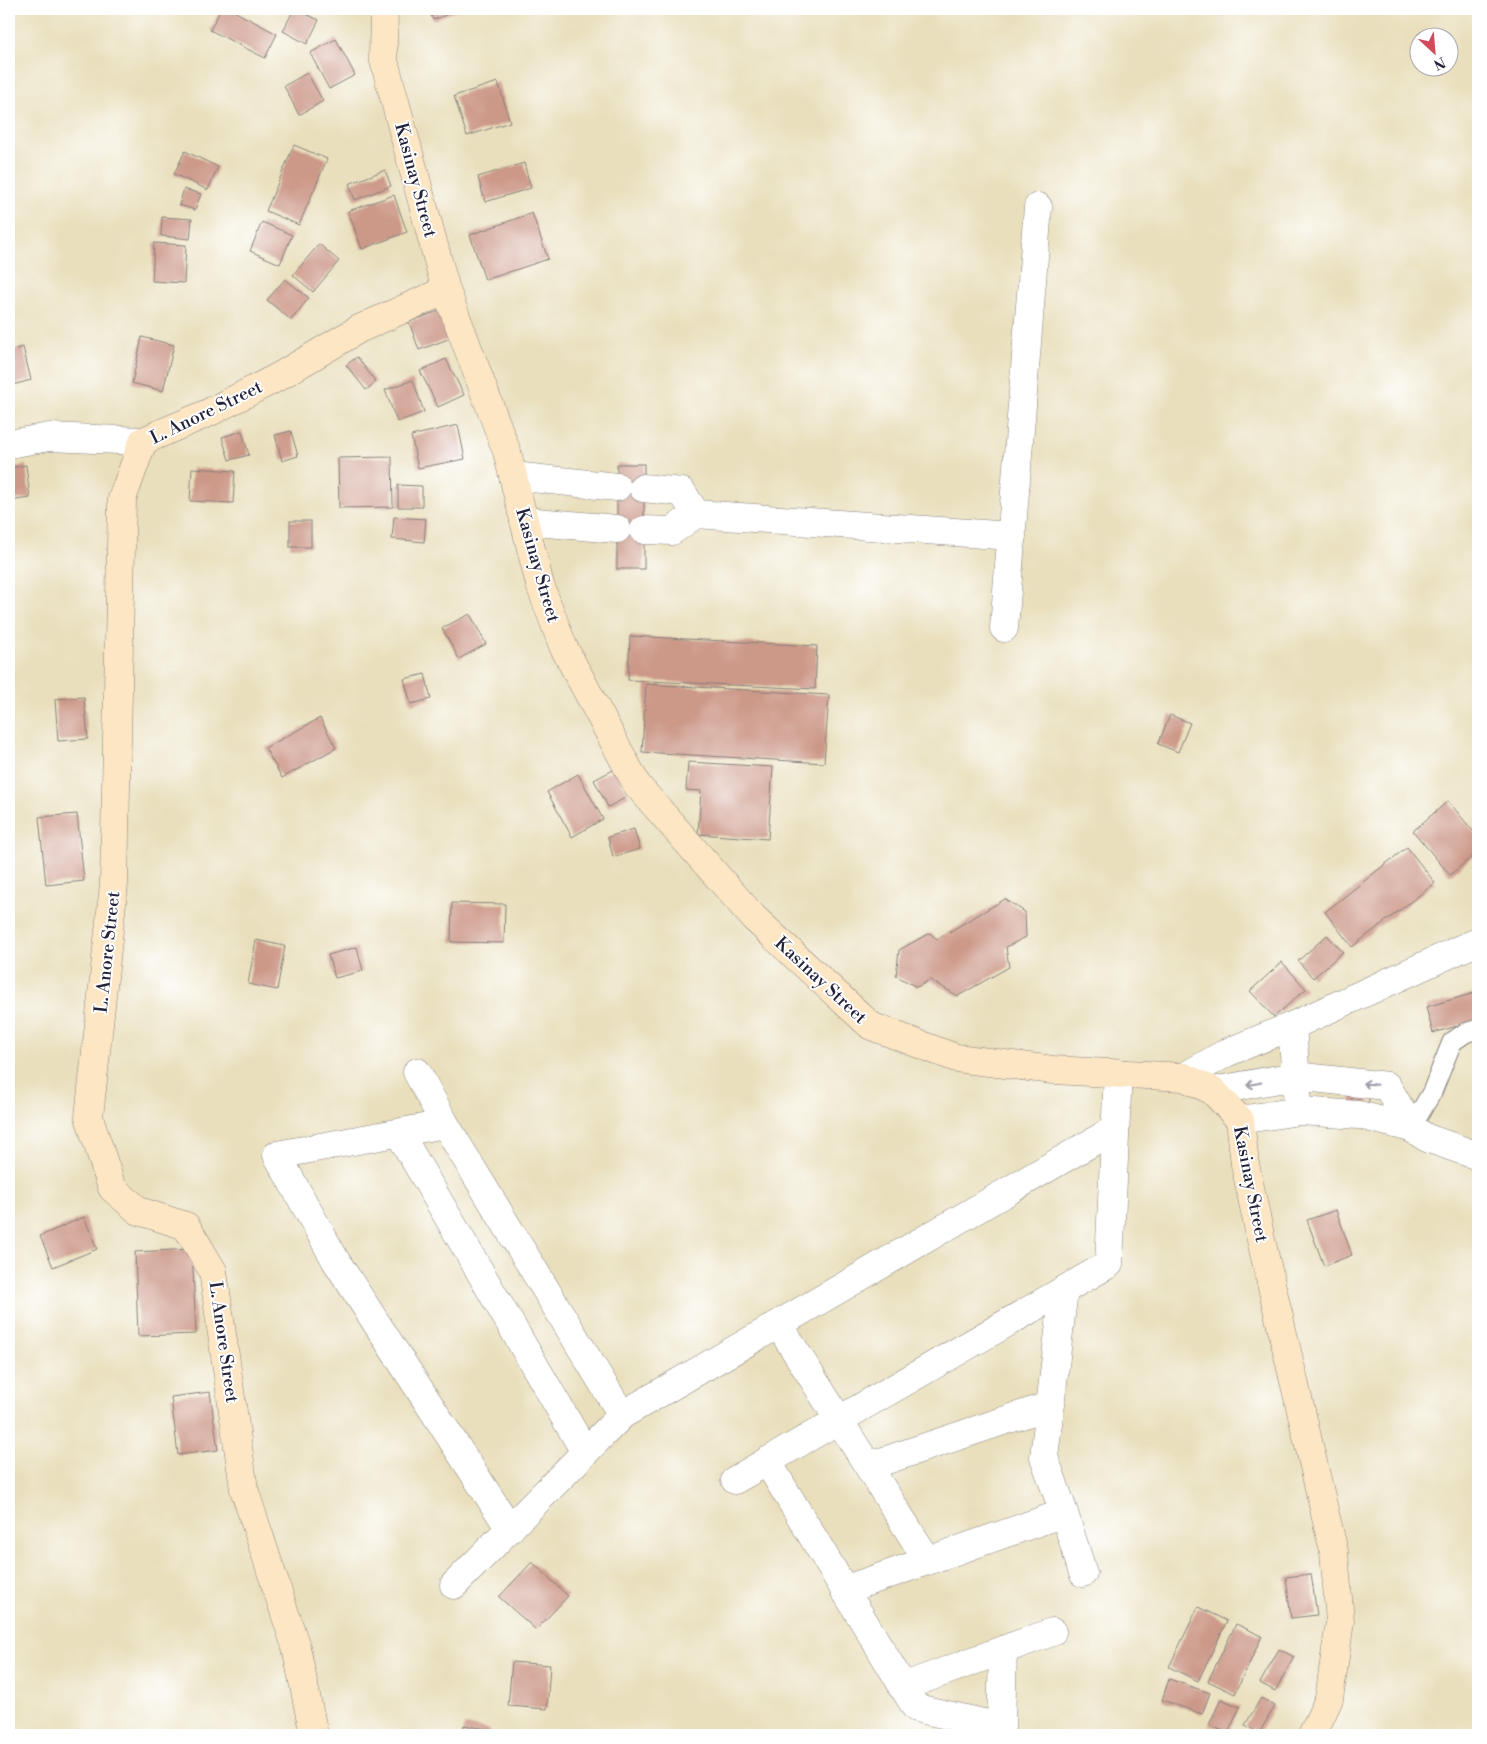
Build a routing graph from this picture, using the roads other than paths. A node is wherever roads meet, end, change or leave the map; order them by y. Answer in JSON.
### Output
{"nodes":[{"id":1,"x":384,"y":9,"type":"edge"},
{"id":2,"x":1038,"y":207,"type":"dead end"},
{"id":3,"x":446,"y":290,"type":"junction"},
{"id":4,"x":143,"y":442,"type":"junction"},
{"id":5,"x":9,"y":444,"type":"edge"},
{"id":6,"x":513,"y":476,"type":"junction"},
{"id":7,"x":617,"y":487,"type":"dead end"},
{"id":8,"x":643,"y":488,"type":"dead end"},
{"id":9,"x":696,"y":514,"type":"junction"},
{"id":10,"x":524,"y":521,"type":"junction"},
{"id":11,"x":617,"y":529,"type":"dead end"},
{"id":12,"x":644,"y":530,"type":"dead end"},
{"id":13,"x":1012,"y":536,"type":"junction"},
{"id":14,"x":1004,"y":628,"type":"dead end"},
{"id":15,"x":1478,"y":942,"type":"edge"},
{"id":16,"x":1292,"y":1026,"type":"junction"},
{"id":17,"x":1478,"y":1029,"type":"edge"},
{"id":18,"x":417,"y":1072,"type":"dead end"},
{"id":19,"x":1118,"y":1073,"type":"junction"},
{"id":20,"x":1295,"y":1076,"type":"junction"},
{"id":21,"x":1184,"y":1077,"type":"junction"},
{"id":22,"x":1213,"y":1091,"type":"junction"},
{"id":23,"x":1299,"y":1111,"type":"junction"},
{"id":24,"x":1240,"y":1120,"type":"junction"},
{"id":25,"x":445,"y":1124,"type":"junction"},
{"id":26,"x":1411,"y":1128,"type":"junction"},
{"id":27,"x":1115,"y":1129,"type":"junction"},
{"id":28,"x":398,"y":1133,"type":"junction"},
{"id":29,"x":1478,"y":1156,"type":"edge"},
{"id":30,"x":1064,"y":1290,"type":"junction"},
{"id":31,"x":779,"y":1325,"type":"junction"},
{"id":32,"x":1051,"y":1405,"type":"junction"},
{"id":33,"x":622,"y":1415,"type":"junction"},
{"id":34,"x":840,"y":1419,"type":"junction"},
{"id":35,"x":585,"y":1452,"type":"junction"},
{"id":36,"x":767,"y":1461,"type":"junction"},
{"id":37,"x":868,"y":1466,"type":"junction"},
{"id":38,"x":735,"y":1480,"type":"dead end"},
{"id":39,"x":1064,"y":1513,"type":"junction"},
{"id":40,"x":510,"y":1529,"type":"junction"},
{"id":41,"x":928,"y":1561,"type":"junction"},
{"id":42,"x":1083,"y":1573,"type":"dead end"},
{"id":43,"x":454,"y":1585,"type":"dead end"},
{"id":44,"x":844,"y":1590,"type":"junction"},
{"id":45,"x":1052,"y":1632,"type":"dead end"},
{"id":46,"x":1003,"y":1650,"type":"junction"},
{"id":47,"x":902,"y":1687,"type":"junction"},
{"id":48,"x":314,"y":1735,"type":"edge"},
{"id":49,"x":1312,"y":1735,"type":"edge"}],
"edges":[{"from":1,"to":3,"type":"street","name":"Kasinay Street"},
{"from":2,"to":13,"type":"street"},
{"from":3,"to":4,"type":"street","name":"L. Anore Street"},
{"from":3,"to":6,"type":"street","name":"Kasinay Street"},
{"from":4,"to":5,"type":"street"},
{"from":4,"to":48,"type":"street","name":"L. Anore Street"},
{"from":6,"to":7,"type":"street"},
{"from":6,"to":10,"type":"street","name":"Kasinay Street"},
{"from":8,"to":9,"type":"street"},
{"from":9,"to":12,"type":"street"},
{"from":9,"to":13,"type":"street"},
{"from":10,"to":11,"type":"street"},
{"from":10,"to":19,"type":"street","name":"Kasinay Street"},
{"from":13,"to":14,"type":"street"},
{"from":15,"to":16,"type":"street"},
{"from":16,"to":20,"type":"street"},
{"from":16,"to":21,"type":"street"},
{"from":17,"to":26,"type":"lane"},
{"from":18,"to":25,"type":"street"},
{"from":19,"to":21,"type":"street","name":"Kasinay Street"},
{"from":19,"to":27,"type":"street"},
{"from":20,"to":22,"type":"street","one_way":true},
{"from":20,"to":23,"type":"street"},
{"from":26,"to":20,"type":"street","one_way":true},
{"from":21,"to":22,"type":"street","name":"Kasinay Street"},
{"from":22,"to":24,"type":"street","name":"Kasinay Street"},
{"from":23,"to":24,"type":"street"},
{"from":23,"to":26,"type":"street"},
{"from":24,"to":49,"type":"street","name":"Kasinay Street"},
{"from":25,"to":28,"type":"street"},
{"from":25,"to":33,"type":"street"},
{"from":26,"to":29,"type":"street"},
{"from":27,"to":30,"type":"street"},
{"from":27,"to":31,"type":"street"},
{"from":28,"to":35,"type":"street"},
{"from":28,"to":40,"type":"street"},
{"from":30,"to":32,"type":"street"},
{"from":30,"to":34,"type":"street"},
{"from":31,"to":33,"type":"street"},
{"from":31,"to":34,"type":"street"},
{"from":32,"to":37,"type":"street"},
{"from":32,"to":39,"type":"street"},
{"from":33,"to":35,"type":"street"},
{"from":34,"to":36,"type":"street"},
{"from":34,"to":37,"type":"street"},
{"from":35,"to":40,"type":"street"},
{"from":36,"to":38,"type":"street"},
{"from":36,"to":44,"type":"street"},
{"from":37,"to":41,"type":"street"},
{"from":39,"to":41,"type":"street"},
{"from":39,"to":42,"type":"street"},
{"from":40,"to":43,"type":"street"},
{"from":41,"to":44,"type":"street"},
{"from":44,"to":47,"type":"street"},
{"from":45,"to":46,"type":"street"},
{"from":46,"to":47,"type":"street"},
{"from":46,"to":47,"type":"street"}]}
